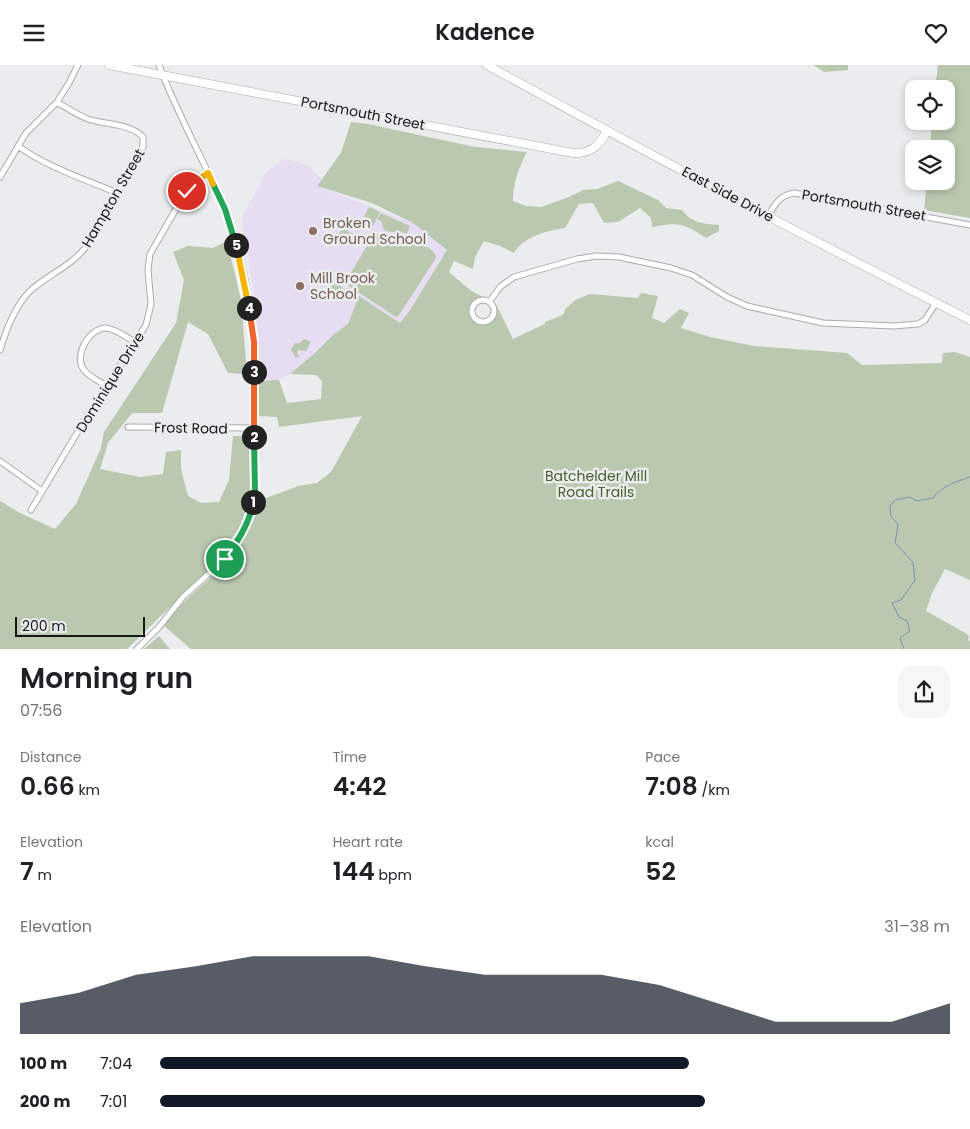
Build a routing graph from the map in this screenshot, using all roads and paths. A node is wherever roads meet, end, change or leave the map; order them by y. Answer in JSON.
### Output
{"nodes":[{"id":1,"x":78,"y":65,"type":"edge"},
{"id":2,"x":109,"y":65,"type":"edge"},
{"id":3,"x":159,"y":65,"type":"edge"},
{"id":4,"x":487,"y":65,"type":"edge"},
{"id":5,"x":162,"y":75,"type":"junction"},
{"id":6,"x":57,"y":102,"type":"junction"},
{"id":7,"x":607,"y":131,"type":"junction"},
{"id":8,"x":18,"y":146,"type":"junction"},
{"id":9,"x":208,"y":173,"type":"junction"},
{"id":10,"x":0,"y":177,"type":"edge"},
{"id":11,"x":117,"y":193,"type":"junction"},
{"id":12,"x":768,"y":215,"type":"junction"},
{"id":13,"x":970,"y":225,"type":"edge"},
{"id":14,"x":489,"y":302,"type":"junction"},
{"id":15,"x":936,"y":303,"type":"junction"},
{"id":16,"x":970,"y":320,"type":"edge"},
{"id":17,"x":135,"y":342,"type":"junction"},
{"id":18,"x":0,"y":350,"type":"edge"},
{"id":19,"x":107,"y":386,"type":"junction"},
{"id":20,"x":128,"y":427,"type":"dead end"},
{"id":21,"x":254,"y":429,"type":"junction"},
{"id":22,"x":0,"y":461,"type":"edge"},
{"id":23,"x":42,"y":491,"type":"junction"},
{"id":24,"x":31,"y":510,"type":"dead end"},
{"id":25,"x":137,"y":649,"type":"edge"}],
"edges":[{"from":1,"to":6,"type":"street"},
{"from":2,"to":5,"type":"main road","name":"Portsmouth Street"},
{"from":3,"to":5,"type":"street"},
{"from":4,"to":7,"type":"main road","name":"East Side Drive"},
{"from":5,"to":7,"type":"main road","name":"Portsmouth Street"},
{"from":5,"to":9,"type":"street"},
{"from":6,"to":8,"type":"street"},
{"from":6,"to":11,"type":"street","name":"Hampton Street"},
{"from":7,"to":12,"type":"main road","name":"East Side Drive"},
{"from":8,"to":10,"type":"street"},
{"from":8,"to":11,"type":"street"},
{"from":9,"to":17,"type":"street","name":"Dominique Drive"},
{"from":9,"to":21,"type":"street"},
{"from":11,"to":18,"type":"street","name":"Hampton Street"},
{"from":12,"to":13,"type":"street","name":"Portsmouth Street"},
{"from":12,"to":15,"type":"main road","name":"East Side Drive"},
{"from":14,"to":14,"type":"street"},
{"from":14,"to":15,"type":"street"},
{"from":15,"to":16,"type":"main road","name":"East Side Drive"},
{"from":17,"to":19,"type":"street","name":"Dominique Drive"},
{"from":17,"to":19,"type":"street"},
{"from":19,"to":23,"type":"street","name":"Dominique Drive"},
{"from":20,"to":21,"type":"street","name":"Frost Road"},
{"from":21,"to":25,"type":"street"},
{"from":22,"to":23,"type":"street"},
{"from":23,"to":24,"type":"street","name":"Dominique Drive"}]}
